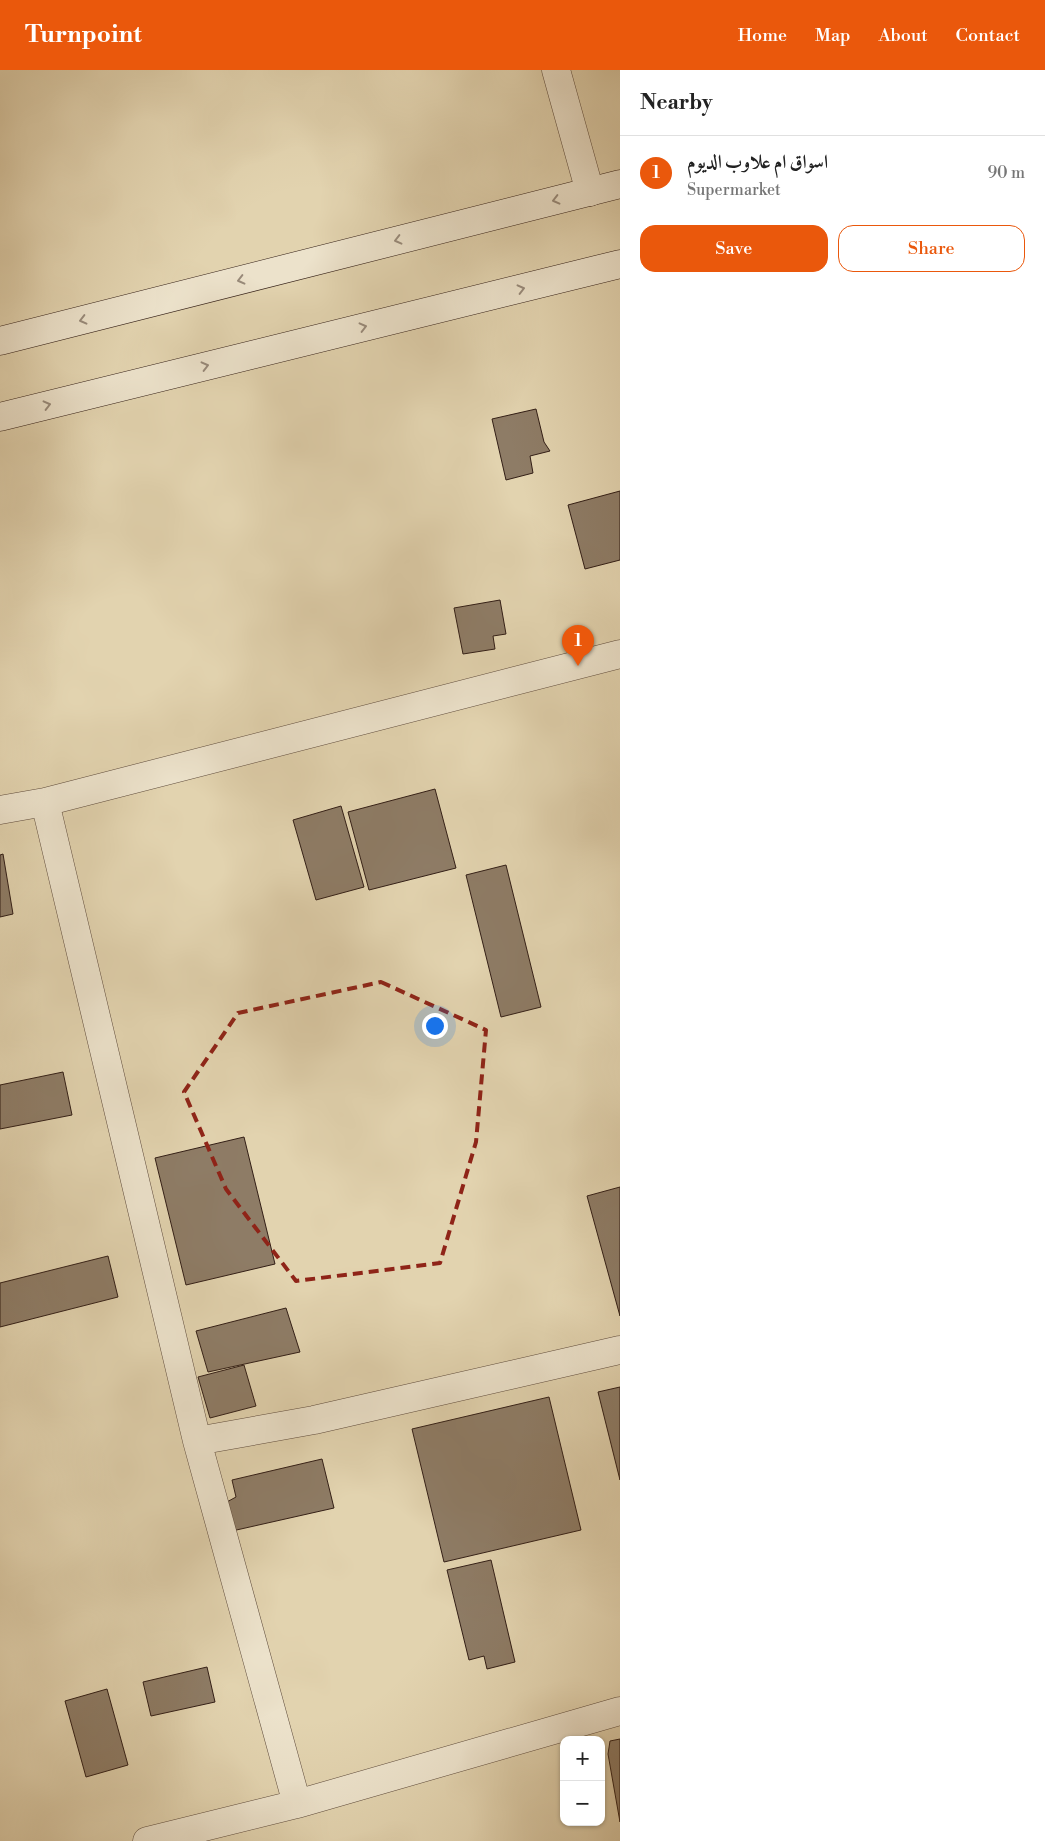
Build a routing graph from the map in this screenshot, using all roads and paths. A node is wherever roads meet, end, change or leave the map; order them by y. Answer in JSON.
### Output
{"nodes":[{"id":1,"x":556,"y":70,"type":"edge"},
{"id":2,"x":620,"y":184,"type":"edge"},
{"id":3,"x":590,"y":192,"type":"junction"},
{"id":4,"x":620,"y":264,"type":"edge"},
{"id":5,"x":0,"y":341,"type":"edge"},
{"id":6,"x":0,"y":417,"type":"edge"},
{"id":7,"x":620,"y":654,"type":"edge"},
{"id":8,"x":45,"y":802,"type":"junction"},
{"id":9,"x":0,"y":810,"type":"edge"},
{"id":10,"x":620,"y":1350,"type":"edge"},
{"id":11,"x":196,"y":1441,"type":"junction"},
{"id":12,"x":620,"y":1711,"type":"edge"},
{"id":13,"x":297,"y":1804,"type":"junction"},
{"id":14,"x":147,"y":1841,"type":"edge"}],
"edges":[{"from":1,"to":3,"type":"street"},
{"from":2,"to":3,"type":"street"},
{"from":3,"to":5,"type":"street","one_way":true},
{"from":6,"to":4,"type":"street","one_way":true},
{"from":7,"to":8,"type":"street"},
{"from":8,"to":9,"type":"street"},
{"from":8,"to":11,"type":"street"},
{"from":10,"to":11,"type":"street"},
{"from":11,"to":13,"type":"street"},
{"from":12,"to":13,"type":"street"},
{"from":13,"to":14,"type":"street"}]}
